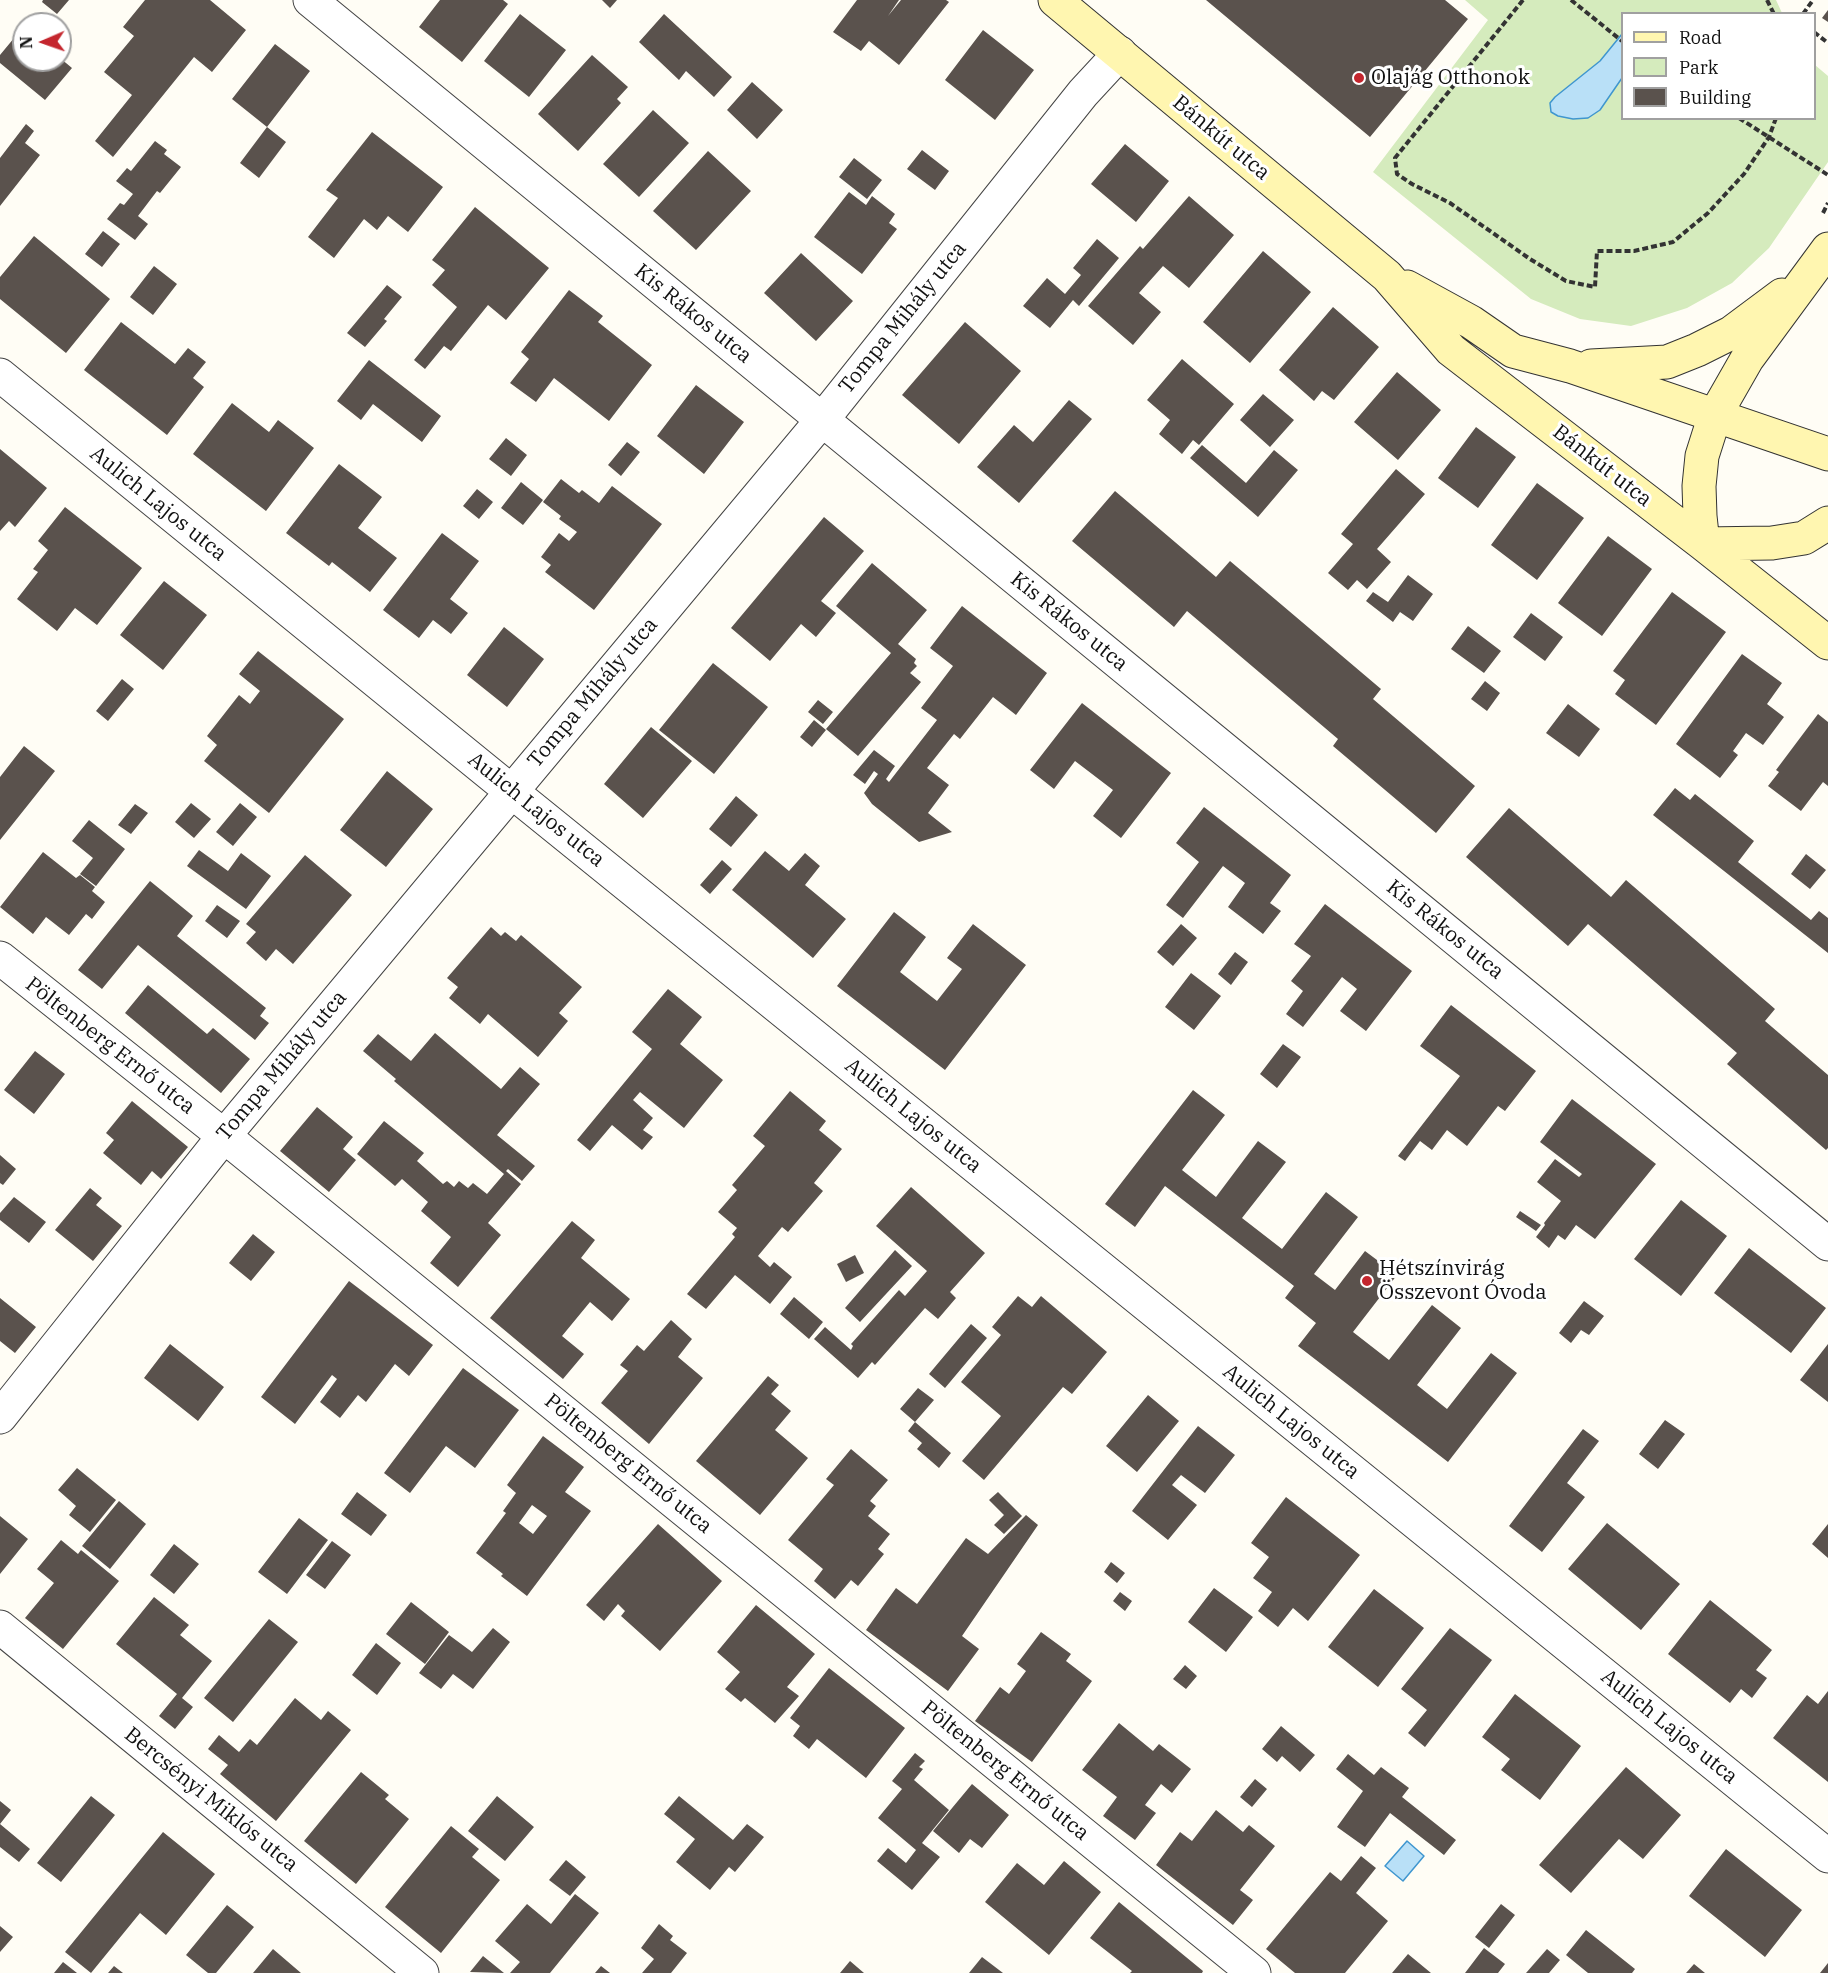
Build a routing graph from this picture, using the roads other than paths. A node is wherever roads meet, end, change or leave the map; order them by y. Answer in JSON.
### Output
{"nodes":[{"id":1,"x":310,"y":0,"type":"edge"},
{"id":2,"x":1055,"y":0,"type":"edge"},
{"id":3,"x":1120,"y":54,"type":"junction"},
{"id":4,"x":1819,"y":262,"type":"edge"},
{"id":5,"x":1387,"y":276,"type":"junction"},
{"id":6,"x":1570,"y":366,"type":"junction"},
{"id":7,"x":0,"y":375,"type":"edge"},
{"id":8,"x":1715,"y":415,"type":"junction"},
{"id":9,"x":822,"y":420,"type":"junction"},
{"id":10,"x":1828,"y":454,"type":"edge"},
{"id":11,"x":1828,"y":523,"type":"edge"},
{"id":12,"x":1703,"y":544,"type":"junction"},
{"id":13,"x":1828,"y":643,"type":"edge"},
{"id":14,"x":511,"y":791,"type":"junction"},
{"id":15,"x":0,"y":958,"type":"edge"},
{"id":16,"x":224,"y":1136,"type":"junction"},
{"id":17,"x":1828,"y":1244,"type":"edge"},
{"id":18,"x":0,"y":1417,"type":"edge"},
{"id":19,"x":0,"y":1627,"type":"edge"},
{"id":20,"x":1828,"y":1856,"type":"edge"},
{"id":21,"x":422,"y":1973,"type":"edge"},
{"id":22,"x":1254,"y":1973,"type":"edge"}],
"edges":[{"from":1,"to":9,"type":"street","name":"Kis Rákos utca"},
{"from":2,"to":3,"type":"street","name":"Bánkút utca"},
{"from":3,"to":5,"type":"street","name":"Bánkút utca"},
{"from":3,"to":9,"type":"street","name":"Tompa Mihály utca"},
{"from":4,"to":6,"type":"street"},
{"from":4,"to":8,"type":"street"},
{"from":5,"to":6,"type":"street","name":"Bánkút utca"},
{"from":5,"to":12,"type":"street","name":"Bánkút utca"},
{"from":6,"to":8,"type":"street","name":"Bánkút utca"},
{"from":7,"to":14,"type":"street","name":"Aulich Lajos utca"},
{"from":8,"to":10,"type":"street","name":"Bánkút utca"},
{"from":8,"to":12,"type":"street"},
{"from":9,"to":14,"type":"street","name":"Tompa Mihály utca"},
{"from":9,"to":17,"type":"street","name":"Kis Rákos utca"},
{"from":11,"to":12,"type":"street"},
{"from":12,"to":13,"type":"street","name":"Bánkút utca"},
{"from":14,"to":16,"type":"street","name":"Tompa Mihály utca"},
{"from":14,"to":20,"type":"street","name":"Aulich Lajos utca"},
{"from":15,"to":16,"type":"street","name":"Pöltenberg Ernő utca"},
{"from":16,"to":18,"type":"street","name":"Tompa Mihály utca"},
{"from":16,"to":22,"type":"street","name":"Pöltenberg Ernő utca"},
{"from":19,"to":21,"type":"street","name":"Bercsényi Miklós utca"}]}
